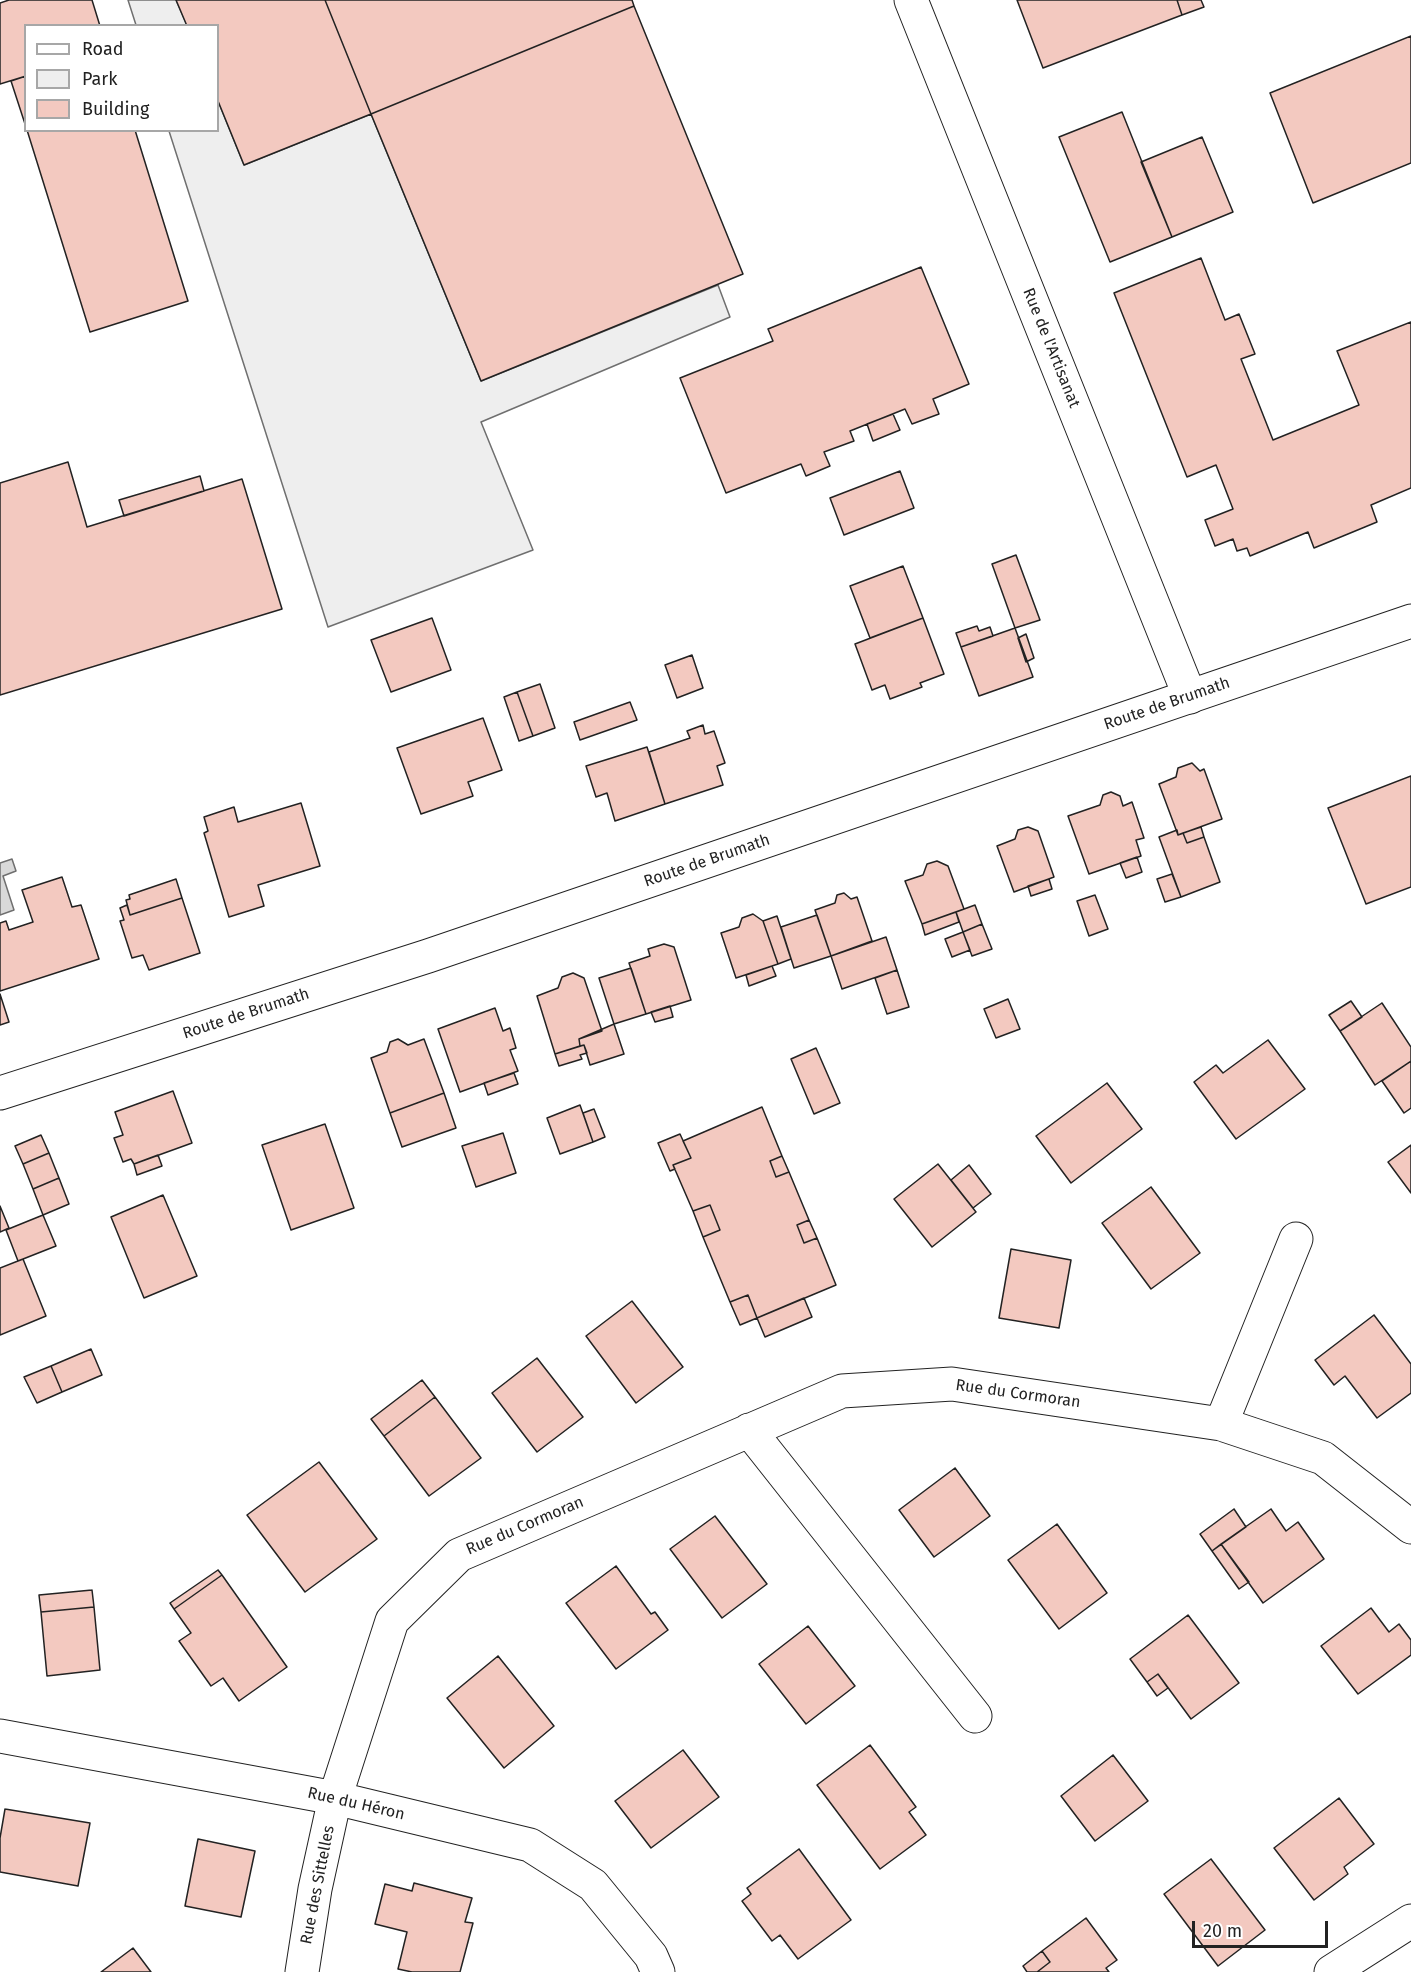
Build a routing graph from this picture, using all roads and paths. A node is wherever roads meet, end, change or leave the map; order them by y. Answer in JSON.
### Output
{"nodes":[{"id":1,"x":911,"y":0,"type":"edge"},
{"id":2,"x":1411,"y":621,"type":"edge"},
{"id":3,"x":1190,"y":696,"type":"junction"},
{"id":4,"x":0,"y":1093,"type":"edge"},
{"id":5,"x":1296,"y":1239,"type":"dead end"},
{"id":6,"x":1221,"y":1424,"type":"junction"},
{"id":7,"x":749,"y":1430,"type":"junction"},
{"id":8,"x":1411,"y":1527,"type":"edge"},
{"id":9,"x":975,"y":1716,"type":"dead end"},
{"id":10,"x":0,"y":1736,"type":"edge"},
{"id":11,"x":335,"y":1798,"type":"junction"},
{"id":12,"x":1411,"y":1921,"type":"edge"},
{"id":13,"x":302,"y":1972,"type":"edge"},
{"id":14,"x":658,"y":1972,"type":"edge"},
{"id":15,"x":1331,"y":1972,"type":"edge"}],
"edges":[{"from":1,"to":3,"type":"street","name":"Rue de l'Artisanat"},
{"from":2,"to":3,"type":"street","name":"Route de Brumath"},
{"from":3,"to":4,"type":"street","name":"Route de Brumath"},
{"from":5,"to":6,"type":"street"},
{"from":6,"to":7,"type":"street","name":"Rue du Cormoran"},
{"from":6,"to":8,"type":"street","name":"Rue du Cormoran"},
{"from":7,"to":9,"type":"street"},
{"from":7,"to":11,"type":"street","name":"Rue du Cormoran"},
{"from":10,"to":11,"type":"street","name":"Rue du Héron"},
{"from":11,"to":13,"type":"street","name":"Rue des Sittelles"},
{"from":11,"to":14,"type":"street","name":"Rue du Héron"},
{"from":12,"to":15,"type":"street"}]}
